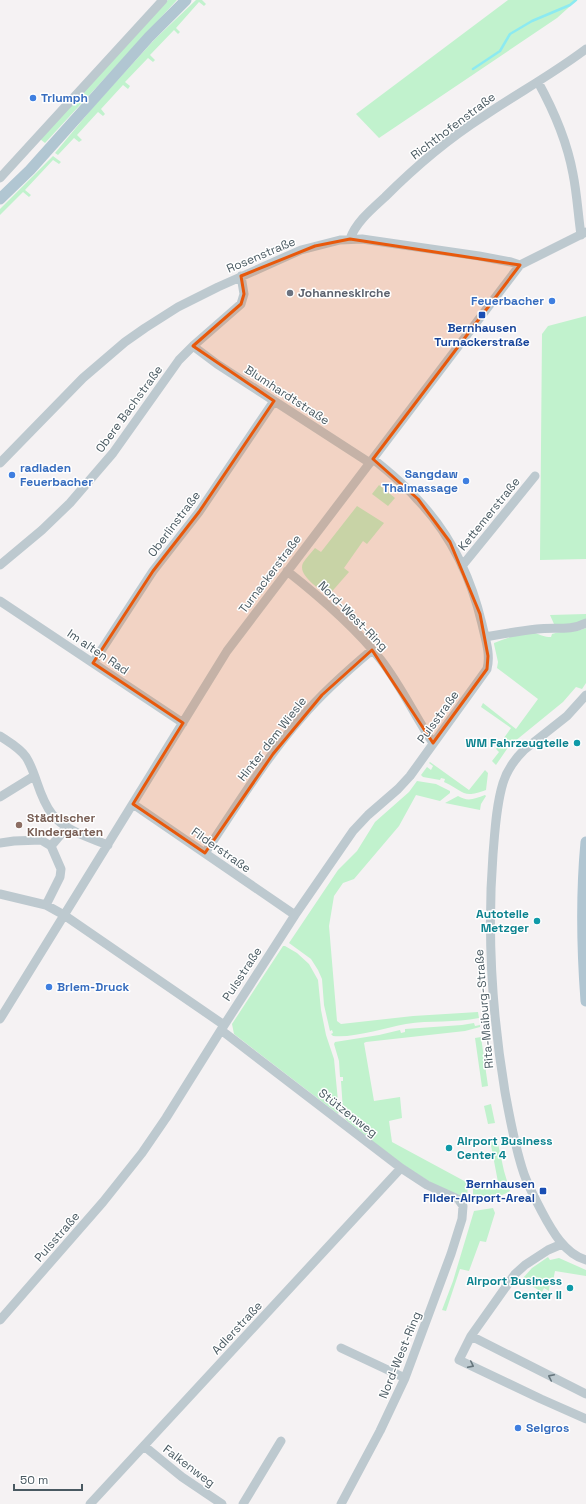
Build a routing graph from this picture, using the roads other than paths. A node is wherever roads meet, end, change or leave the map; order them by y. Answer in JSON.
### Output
{"nodes":[{"id":1,"x":163,"y":0,"type":"edge"},
{"id":2,"x":186,"y":0,"type":"edge"},
{"id":3,"x":586,"y":50,"type":"edge"},
{"id":4,"x":538,"y":82,"type":"junction"},
{"id":5,"x":17,"y":159,"type":"junction"},
{"id":6,"x":30,"y":170,"type":"junction"},
{"id":7,"x":0,"y":178,"type":"edge"},
{"id":8,"x":0,"y":199,"type":"edge"},
{"id":9,"x":583,"y":233,"type":"edge"},
{"id":10,"x":350,"y":239,"type":"junction"},
{"id":11,"x":520,"y":265,"type":"junction"},
{"id":12,"x":241,"y":276,"type":"junction"},
{"id":13,"x":193,"y":346,"type":"junction"},
{"id":14,"x":274,"y":401,"type":"junction"},
{"id":15,"x":371,"y":461,"type":"junction"},
{"id":16,"x":0,"y":463,"type":"edge"},
{"id":17,"x":535,"y":476,"type":"dead end"},
{"id":18,"x":0,"y":565,"type":"edge"},
{"id":19,"x":462,"y":566,"type":"junction"},
{"id":20,"x":288,"y":572,"type":"junction"},
{"id":21,"x":0,"y":601,"type":"edge"},
{"id":22,"x":586,"y":623,"type":"edge"},
{"id":23,"x":485,"y":637,"type":"junction"},
{"id":24,"x":372,"y":650,"type":"junction"},
{"id":25,"x":93,"y":663,"type":"junction"},
{"id":26,"x":586,"y":695,"type":"edge"},
{"id":27,"x":183,"y":723,"type":"junction"},
{"id":28,"x":0,"y":736,"type":"edge"},
{"id":29,"x":434,"y":743,"type":"junction"},
{"id":30,"x":34,"y":776,"type":"junction"},
{"id":31,"x":0,"y":797,"type":"edge"},
{"id":32,"x":133,"y":804,"type":"junction"},
{"id":33,"x":67,"y":827,"type":"junction"},
{"id":34,"x":586,"y":842,"type":"edge"},
{"id":35,"x":0,"y":843,"type":"edge"},
{"id":36,"x":108,"y":845,"type":"junction"},
{"id":37,"x":51,"y":846,"type":"junction"},
{"id":38,"x":205,"y":853,"type":"junction"},
{"id":39,"x":0,"y":894,"type":"edge"},
{"id":40,"x":46,"y":905,"type":"junction"},
{"id":41,"x":64,"y":915,"type":"junction"},
{"id":42,"x":294,"y":915,"type":"junction"},
{"id":43,"x":586,"y":1001,"type":"edge"},
{"id":44,"x":0,"y":1019,"type":"edge"},
{"id":45,"x":222,"y":1027,"type":"junction"},
{"id":46,"x":401,"y":1168,"type":"junction"},
{"id":47,"x":463,"y":1208,"type":"joint"},
{"id":48,"x":562,"y":1244,"type":"junction"},
{"id":49,"x":586,"y":1260,"type":"edge"},
{"id":50,"x":0,"y":1320,"type":"edge"},
{"id":51,"x":471,"y":1336,"type":"junction"},
{"id":52,"x":341,"y":1348,"type":"dead end"},
{"id":53,"x":405,"y":1378,"type":"junction"},
{"id":54,"x":586,"y":1394,"type":"edge"},
{"id":55,"x":586,"y":1419,"type":"edge"},
{"id":56,"x":281,"y":1441,"type":"dead end"},
{"id":57,"x":144,"y":1446,"type":"junction"},
{"id":58,"x":90,"y":1504,"type":"edge"},
{"id":59,"x":222,"y":1504,"type":"edge"},
{"id":60,"x":243,"y":1504,"type":"edge"},
{"id":61,"x":341,"y":1504,"type":"edge"}],
"edges":[{"from":1,"to":5,"type":"street"},
{"from":2,"to":6,"type":"main road"},
{"from":3,"to":4,"type":"street","name":"Richthofenstraße"},
{"from":4,"to":9,"type":"street"},
{"from":4,"to":10,"type":"street","name":"Richthofenstraße"},
{"from":5,"to":6,"type":"street"},
{"from":5,"to":7,"type":"street"},
{"from":6,"to":8,"type":"main road"},
{"from":9,"to":11,"type":"street"},
{"from":10,"to":11,"type":"street","name":"Rosenstraße"},
{"from":10,"to":12,"type":"street","name":"Rosenstraße"},
{"from":11,"to":15,"type":"street","name":"Turnackerstraße"},
{"from":12,"to":13,"type":"street","name":"Obere Bachstraße"},
{"from":12,"to":16,"type":"street","name":"Rosenstraße"},
{"from":13,"to":14,"type":"street","name":"Blumhardtstraße"},
{"from":13,"to":18,"type":"street","name":"Obere Bachstraße"},
{"from":14,"to":15,"type":"street","name":"Blumhardtstraße"},
{"from":14,"to":25,"type":"street","name":"Oberlinstraße"},
{"from":15,"to":19,"type":"street","name":"Kettemerstraße"},
{"from":15,"to":20,"type":"street","name":"Turnackerstraße"},
{"from":17,"to":19,"type":"street","name":"Kettemerstraße"},
{"from":19,"to":23,"type":"street","name":"Kettemerstraße"},
{"from":20,"to":24,"type":"street","name":"Nord-West-Ring"},
{"from":20,"to":27,"type":"street","name":"Turnackerstraße"},
{"from":21,"to":25,"type":"street","name":"Im alten Rad"},
{"from":22,"to":23,"type":"street"},
{"from":23,"to":29,"type":"street","name":"Pulsstraße"},
{"from":24,"to":29,"type":"street","name":"Nord-West-Ring"},
{"from":24,"to":38,"type":"street","name":"Hinter dem Wiesle"},
{"from":25,"to":27,"type":"street","name":"Im alten Rad"},
{"from":26,"to":48,"type":"street","name":"Rita-Maiburg-Straße"},
{"from":27,"to":32,"type":"street","name":"Turnackerstraße"},
{"from":28,"to":30,"type":"street"},
{"from":29,"to":42,"type":"street","name":"Pulsstraße"},
{"from":30,"to":31,"type":"street"},
{"from":30,"to":33,"type":"street"},
{"from":32,"to":36,"type":"street","name":"Turnackerstraße"},
{"from":32,"to":38,"type":"street","name":"Filderstraße"},
{"from":33,"to":36,"type":"street"},
{"from":33,"to":37,"type":"street"},
{"from":34,"to":43,"type":"main road"},
{"from":35,"to":37,"type":"street"},
{"from":36,"to":41,"type":"street","name":"Turnackerstraße"},
{"from":37,"to":40,"type":"street"},
{"from":38,"to":42,"type":"street","name":"Filderstraße"},
{"from":39,"to":40,"type":"street","name":"Stützenweg"},
{"from":40,"to":41,"type":"street","name":"Stützenweg"},
{"from":41,"to":44,"type":"street","name":"Turnackerstraße"},
{"from":41,"to":45,"type":"street","name":"Stützenweg"},
{"from":42,"to":45,"type":"street","name":"Pulsstraße"},
{"from":45,"to":46,"type":"street","name":"Stützenweg"},
{"from":45,"to":50,"type":"street","name":"Pulsstraße"},
{"from":46,"to":47,"type":"street","name":"Stützenweg"},
{"from":46,"to":57,"type":"street","name":"Adlerstraße"},
{"from":47,"to":53,"type":"street","name":"Nord-West-Ring"},
{"from":48,"to":49,"type":"street","name":"Rita-Maiburg-Straße"},
{"from":48,"to":51,"type":"street"},
{"from":54,"to":51,"type":"street","one_way":true},
{"from":51,"to":55,"type":"street","one_way":true},
{"from":52,"to":53,"type":"street"},
{"from":53,"to":61,"type":"street","name":"Nord-West-Ring"},
{"from":56,"to":60,"type":"street"},
{"from":57,"to":58,"type":"street","name":"Adlerstraße"},
{"from":57,"to":59,"type":"street","name":"Falkenweg"}]}
